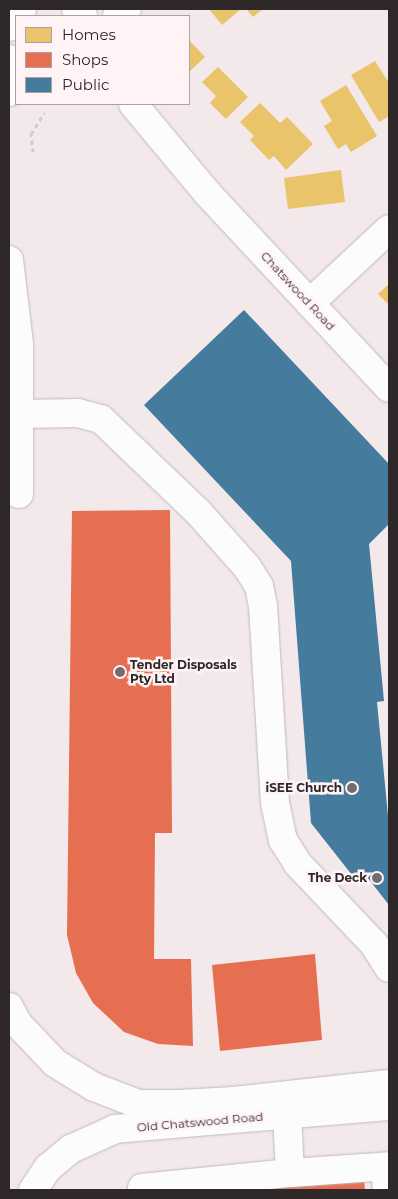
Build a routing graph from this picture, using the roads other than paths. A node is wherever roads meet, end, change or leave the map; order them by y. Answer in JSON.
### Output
{"nodes":[{"id":1,"x":111,"y":105,"type":"edge"},
{"id":2,"x":134,"y":105,"type":"edge"},
{"id":3,"x":208,"y":194,"type":"junction"},
{"id":4,"x":389,"y":230,"type":"edge"},
{"id":5,"x":9,"y":260,"type":"edge"},
{"id":6,"x":310,"y":303,"type":"junction"},
{"id":7,"x":389,"y":388,"type":"edge"},
{"id":8,"x":19,"y":414,"type":"junction"},
{"id":9,"x":19,"y":494,"type":"dead end"},
{"id":10,"x":389,"y":968,"type":"edge"},
{"id":11,"x":9,"y":1007,"type":"edge"},
{"id":12,"x":389,"y":1084,"type":"edge"},
{"id":13,"x":389,"y":1106,"type":"edge"},
{"id":14,"x":287,"y":1114,"type":"junction"},
{"id":15,"x":290,"y":1173,"type":"junction"},
{"id":16,"x":387,"y":1174,"type":"edge"},
{"id":17,"x":142,"y":1188,"type":"dead end"},
{"id":18,"x":33,"y":1190,"type":"edge"}],
"edges":[{"from":1,"to":3,"type":"main road","name":"Chatswood Road"},
{"from":2,"to":3,"type":"main road","name":"Chatswood Road"},
{"from":3,"to":6,"type":"main road","name":"Chatswood Road"},
{"from":4,"to":6,"type":"main road"},
{"from":5,"to":8,"type":"main road"},
{"from":6,"to":7,"type":"main road","name":"Chatswood Road"},
{"from":8,"to":9,"type":"main road"},
{"from":8,"to":10,"type":"main road"},
{"from":11,"to":12,"type":"main road","name":"Old Chatswood Road"},
{"from":13,"to":14,"type":"main road","name":"Old Chatswood Road"},
{"from":14,"to":15,"type":"main road"},
{"from":14,"to":18,"type":"main road","name":"Old Chatswood Road"},
{"from":15,"to":16,"type":"main road"},
{"from":15,"to":17,"type":"main road"}]}
